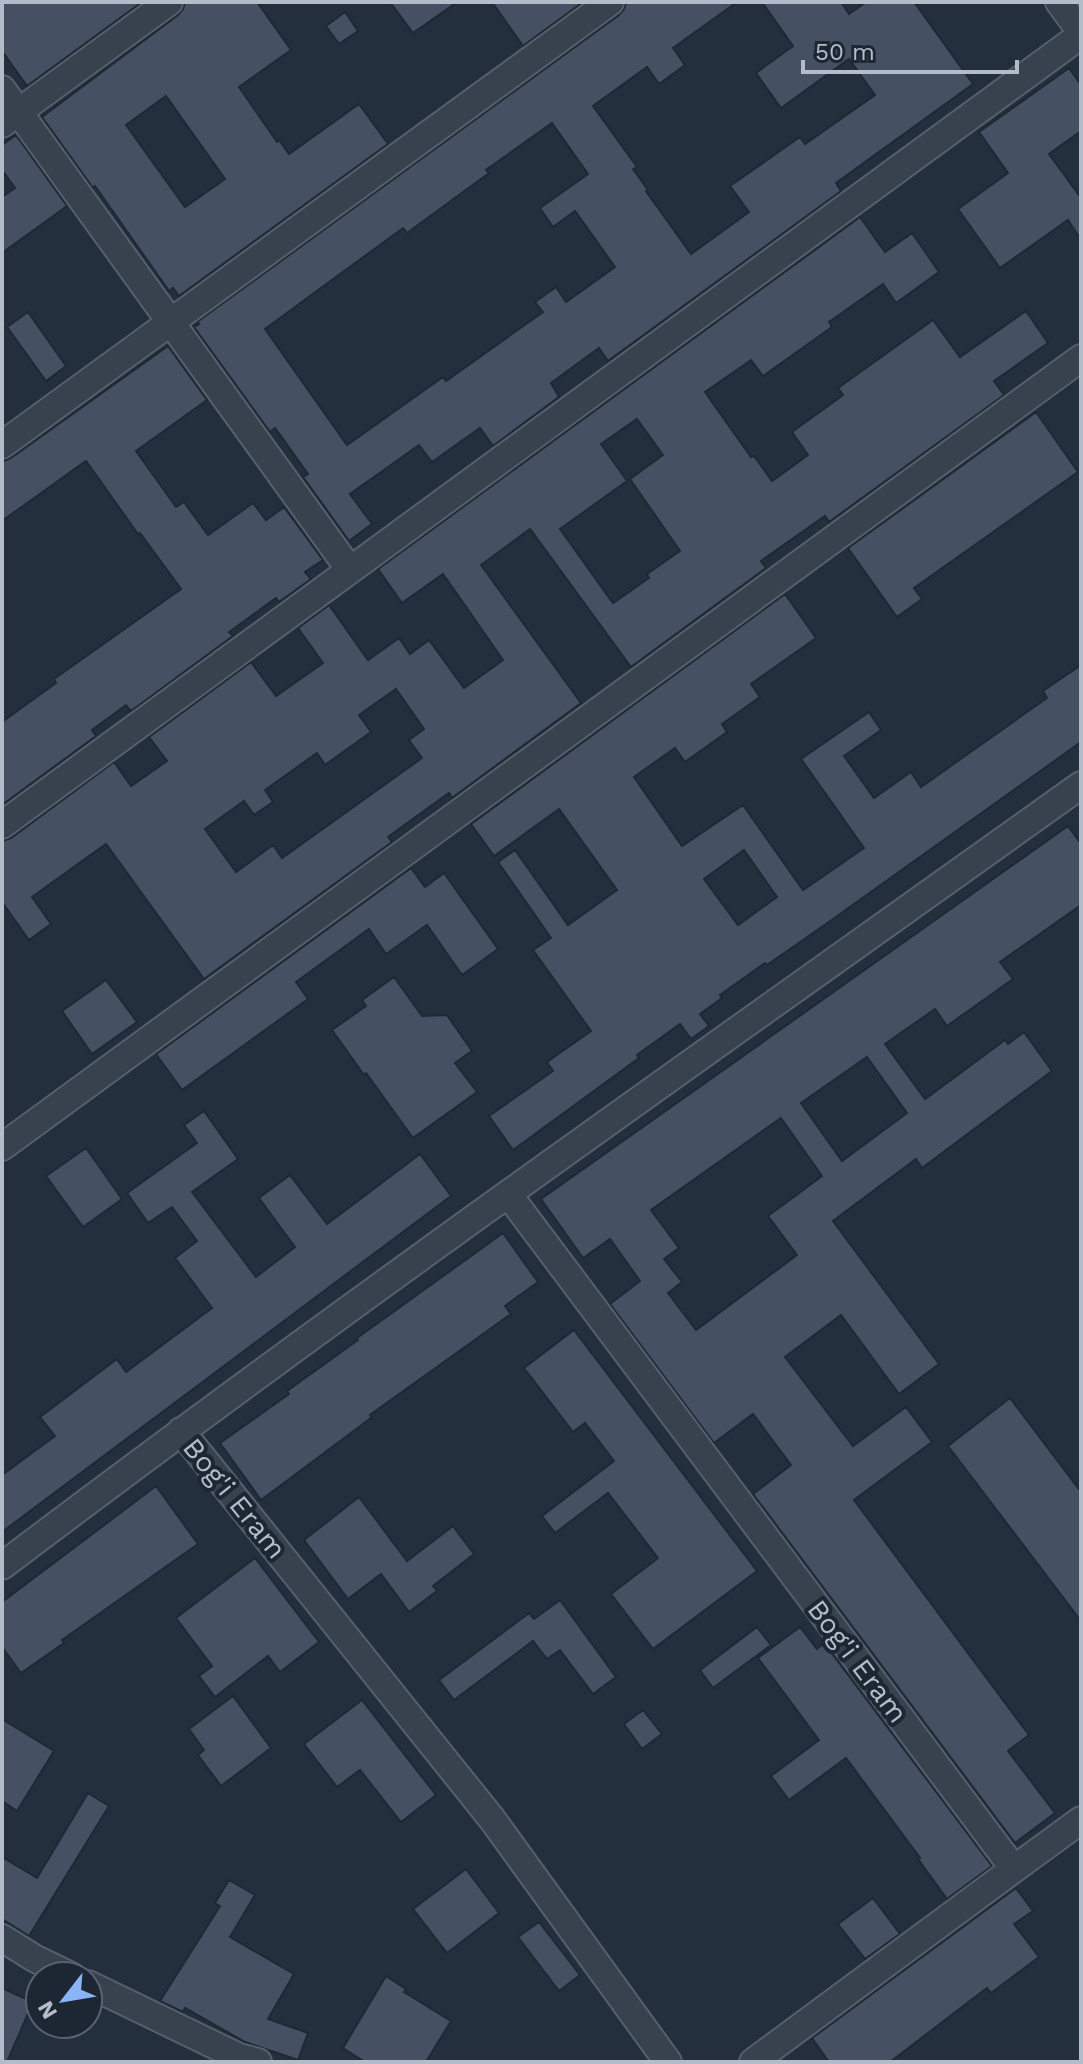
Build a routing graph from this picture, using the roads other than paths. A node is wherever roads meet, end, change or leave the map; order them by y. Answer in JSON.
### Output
{"nodes":[{"id":1,"x":169,"y":2,"type":"edge"},
{"id":2,"x":610,"y":2,"type":"edge"},
{"id":3,"x":1059,"y":2,"type":"edge"},
{"id":4,"x":1081,"y":34,"type":"edge"},
{"id":5,"x":2,"y":89,"type":"edge"},
{"id":6,"x":10,"y":118,"type":"edge"},
{"id":7,"x":171,"y":322,"type":"junction"},
{"id":8,"x":1081,"y":358,"type":"edge"},
{"id":9,"x":2,"y":445,"type":"edge"},
{"id":10,"x":350,"y":570,"type":"junction"},
{"id":11,"x":1081,"y":785,"type":"edge"},
{"id":12,"x":2,"y":825,"type":"edge"},
{"id":13,"x":2,"y":1147,"type":"edge"},
{"id":14,"x":508,"y":1194,"type":"junction"},
{"id":15,"x":181,"y":1431,"type":"junction"},
{"id":16,"x":2,"y":1566,"type":"edge"},
{"id":17,"x":1081,"y":1820,"type":"edge"},
{"id":18,"x":1014,"y":1869,"type":"junction"},
{"id":19,"x":2,"y":1938,"type":"edge"},
{"id":20,"x":38,"y":1960,"type":"edge"},
{"id":21,"x":104,"y":1992,"type":"edge"},
{"id":22,"x":258,"y":2062,"type":"edge"},
{"id":23,"x":668,"y":2062,"type":"edge"},
{"id":24,"x":753,"y":2062,"type":"edge"}],
"edges":[{"from":1,"to":6,"type":"street"},
{"from":2,"to":7,"type":"street"},
{"from":3,"to":4,"type":"street"},
{"from":4,"to":10,"type":"street"},
{"from":5,"to":6,"type":"street"},
{"from":6,"to":7,"type":"street"},
{"from":7,"to":9,"type":"street"},
{"from":7,"to":10,"type":"street"},
{"from":8,"to":13,"type":"street"},
{"from":10,"to":12,"type":"street"},
{"from":11,"to":14,"type":"street"},
{"from":14,"to":15,"type":"street"},
{"from":14,"to":18,"type":"street","name":"Bog'i Eram"},
{"from":15,"to":16,"type":"street"},
{"from":15,"to":23,"type":"street","name":"Bog'i Eram"},
{"from":17,"to":18,"type":"street"},
{"from":18,"to":24,"type":"street"},
{"from":19,"to":20,"type":"street"},
{"from":21,"to":22,"type":"street"}]}
